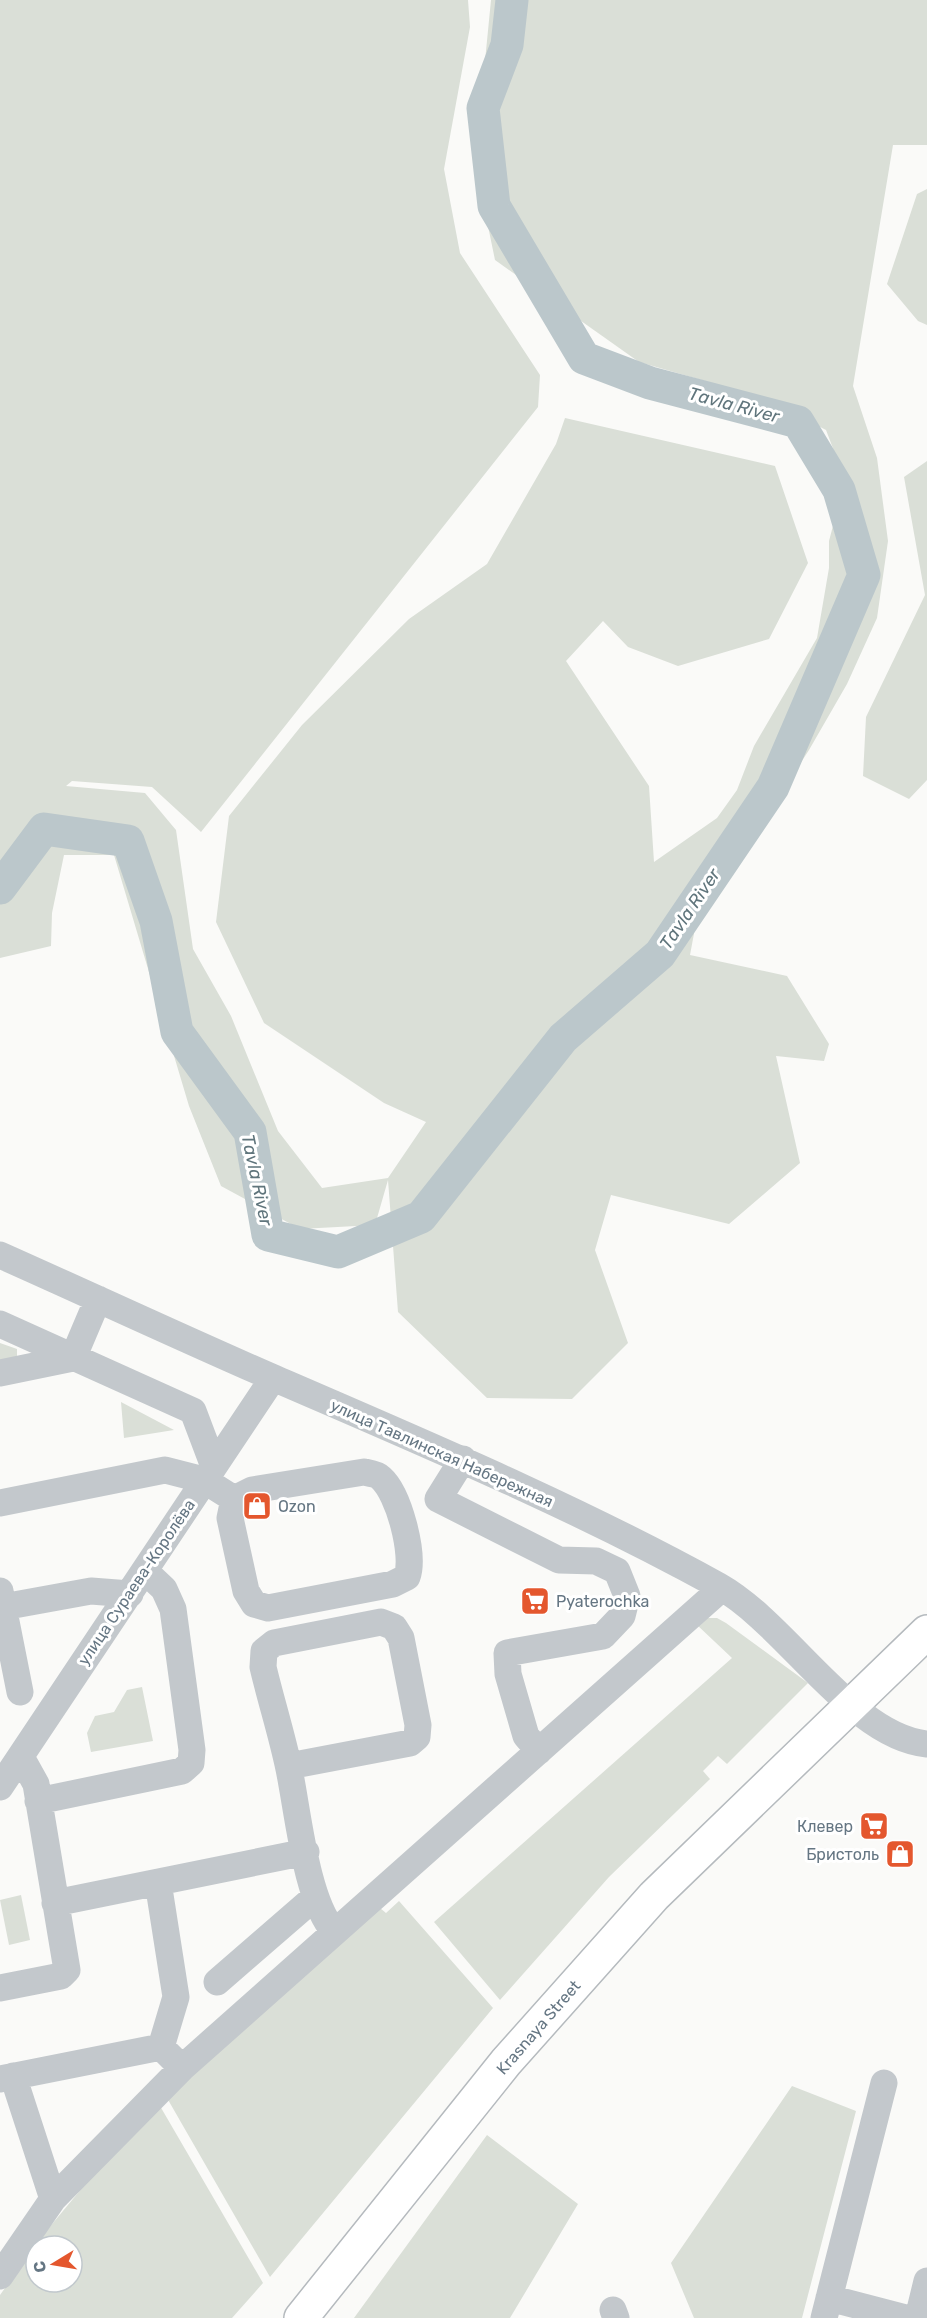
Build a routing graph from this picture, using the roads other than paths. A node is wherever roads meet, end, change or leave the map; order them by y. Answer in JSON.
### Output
{"nodes":[{"id":1,"x":0,"y":1255,"type":"edge"},
{"id":2,"x":98,"y":1299,"type":"junction"},
{"id":3,"x":0,"y":1324,"type":"edge"},
{"id":4,"x":73,"y":1358,"type":"junction"},
{"id":5,"x":0,"y":1373,"type":"edge"},
{"id":6,"x":273,"y":1378,"type":"junction"},
{"id":7,"x":463,"y":1459,"type":"junction"},
{"id":8,"x":209,"y":1472,"type":"junction"},
{"id":9,"x":234,"y":1499,"type":"junction"},
{"id":10,"x":0,"y":1503,"type":"edge"},
{"id":11,"x":146,"y":1572,"type":"junction"},
{"id":12,"x":722,"y":1588,"type":"junction"},
{"id":13,"x":130,"y":1594,"type":"junction"},
{"id":14,"x":2,"y":1598,"type":"edge"},
{"id":15,"x":927,"y":1632,"type":"edge"},
{"id":16,"x":10,"y":1694,"type":"edge"},
{"id":17,"x":850,"y":1704,"type":"junction"},
{"id":18,"x":49,"y":1712,"type":"junction"},
{"id":19,"x":927,"y":1744,"type":"edge"},
{"id":20,"x":539,"y":1750,"type":"junction"},
{"id":21,"x":21,"y":1757,"type":"junction"},
{"id":22,"x":289,"y":1766,"type":"junction"},
{"id":23,"x":0,"y":1787,"type":"edge"},
{"id":24,"x":38,"y":1801,"type":"junction"},
{"id":25,"x":306,"y":1852,"type":"junction"},
{"id":26,"x":158,"y":1882,"type":"junction"},
{"id":27,"x":315,"y":1897,"type":"junction"},
{"id":28,"x":55,"y":1902,"type":"junction"},
{"id":29,"x":334,"y":1931,"type":"junction"},
{"id":30,"x":217,"y":1982,"type":"dead end"},
{"id":31,"x":0,"y":1988,"type":"edge"},
{"id":32,"x":161,"y":2047,"type":"junction"},
{"id":33,"x":182,"y":2068,"type":"junction"},
{"id":34,"x":6,"y":2078,"type":"edge"},
{"id":35,"x":884,"y":2083,"type":"dead end"},
{"id":36,"x":53,"y":2199,"type":"junction"},
{"id":37,"x":29,"y":2234,"type":"edge"},
{"id":38,"x":24,"y":2239,"type":"edge"},
{"id":39,"x":24,"y":2242,"type":"edge"},
{"id":40,"x":0,"y":2245,"type":"edge"},
{"id":41,"x":0,"y":2276,"type":"edge"},
{"id":42,"x":927,"y":2281,"type":"edge"},
{"id":43,"x":827,"y":2308,"type":"edge"},
{"id":44,"x":301,"y":2318,"type":"edge"},
{"id":45,"x":906,"y":2318,"type":"edge"},
{"id":46,"x":918,"y":2318,"type":"edge"}],
"edges":[{"from":1,"to":2,"type":"street","name":"улица Тавлинская Набережная"},
{"from":2,"to":4,"type":"street"},
{"from":2,"to":6,"type":"street","name":"улица Тавлинская Набережная"},
{"from":3,"to":4,"type":"street"},
{"from":4,"to":5,"type":"street"},
{"from":4,"to":8,"type":"street"},
{"from":6,"to":7,"type":"street","name":"улица Тавлинская Набережная"},
{"from":6,"to":8,"type":"street","name":"улица Сураева-Королёва"},
{"from":7,"to":12,"type":"street","name":"улица Тавлинская Набережная"},
{"from":7,"to":20,"type":"street"},
{"from":8,"to":9,"type":"street"},
{"from":8,"to":10,"type":"street"},
{"from":8,"to":11,"type":"street","name":"улица Сураева-Королёва"},
{"from":9,"to":9,"type":"street"},
{"from":11,"to":13,"type":"street","name":"улица Сураева-Королёва"},
{"from":11,"to":24,"type":"street"},
{"from":12,"to":17,"type":"street","name":"улица Тавлинская Набережная"},
{"from":12,"to":20,"type":"street"},
{"from":13,"to":14,"type":"street"},
{"from":13,"to":18,"type":"street","name":"улица Сураева-Королёва"},
{"from":14,"to":16,"type":"street"},
{"from":15,"to":17,"type":"main road","name":"Krasnaya Street"},
{"from":16,"to":18,"type":"street"},
{"from":17,"to":19,"type":"street","name":"улица Тавлинская Набережная"},
{"from":17,"to":44,"type":"main road","name":"Krasnaya Street"},
{"from":18,"to":21,"type":"street","name":"улица Сураева-Королёва"},
{"from":20,"to":29,"type":"street"},
{"from":21,"to":23,"type":"street","name":"улица Сураева-Королёва"},
{"from":21,"to":24,"type":"street"},
{"from":22,"to":22,"type":"street"},
{"from":22,"to":25,"type":"street"},
{"from":24,"to":28,"type":"street"},
{"from":25,"to":26,"type":"street"},
{"from":25,"to":27,"type":"street"},
{"from":26,"to":28,"type":"street"},
{"from":26,"to":32,"type":"street"},
{"from":27,"to":29,"type":"street"},
{"from":27,"to":30,"type":"street"},
{"from":28,"to":31,"type":"street"},
{"from":29,"to":33,"type":"street"},
{"from":32,"to":33,"type":"street"},
{"from":32,"to":34,"type":"street"},
{"from":33,"to":36,"type":"street"},
{"from":34,"to":36,"type":"street"},
{"from":35,"to":43,"type":"street"},
{"from":36,"to":37,"type":"street"},
{"from":38,"to":40,"type":"street"},
{"from":39,"to":41,"type":"street"},
{"from":42,"to":46,"type":"street"},
{"from":43,"to":45,"type":"street"}]}
